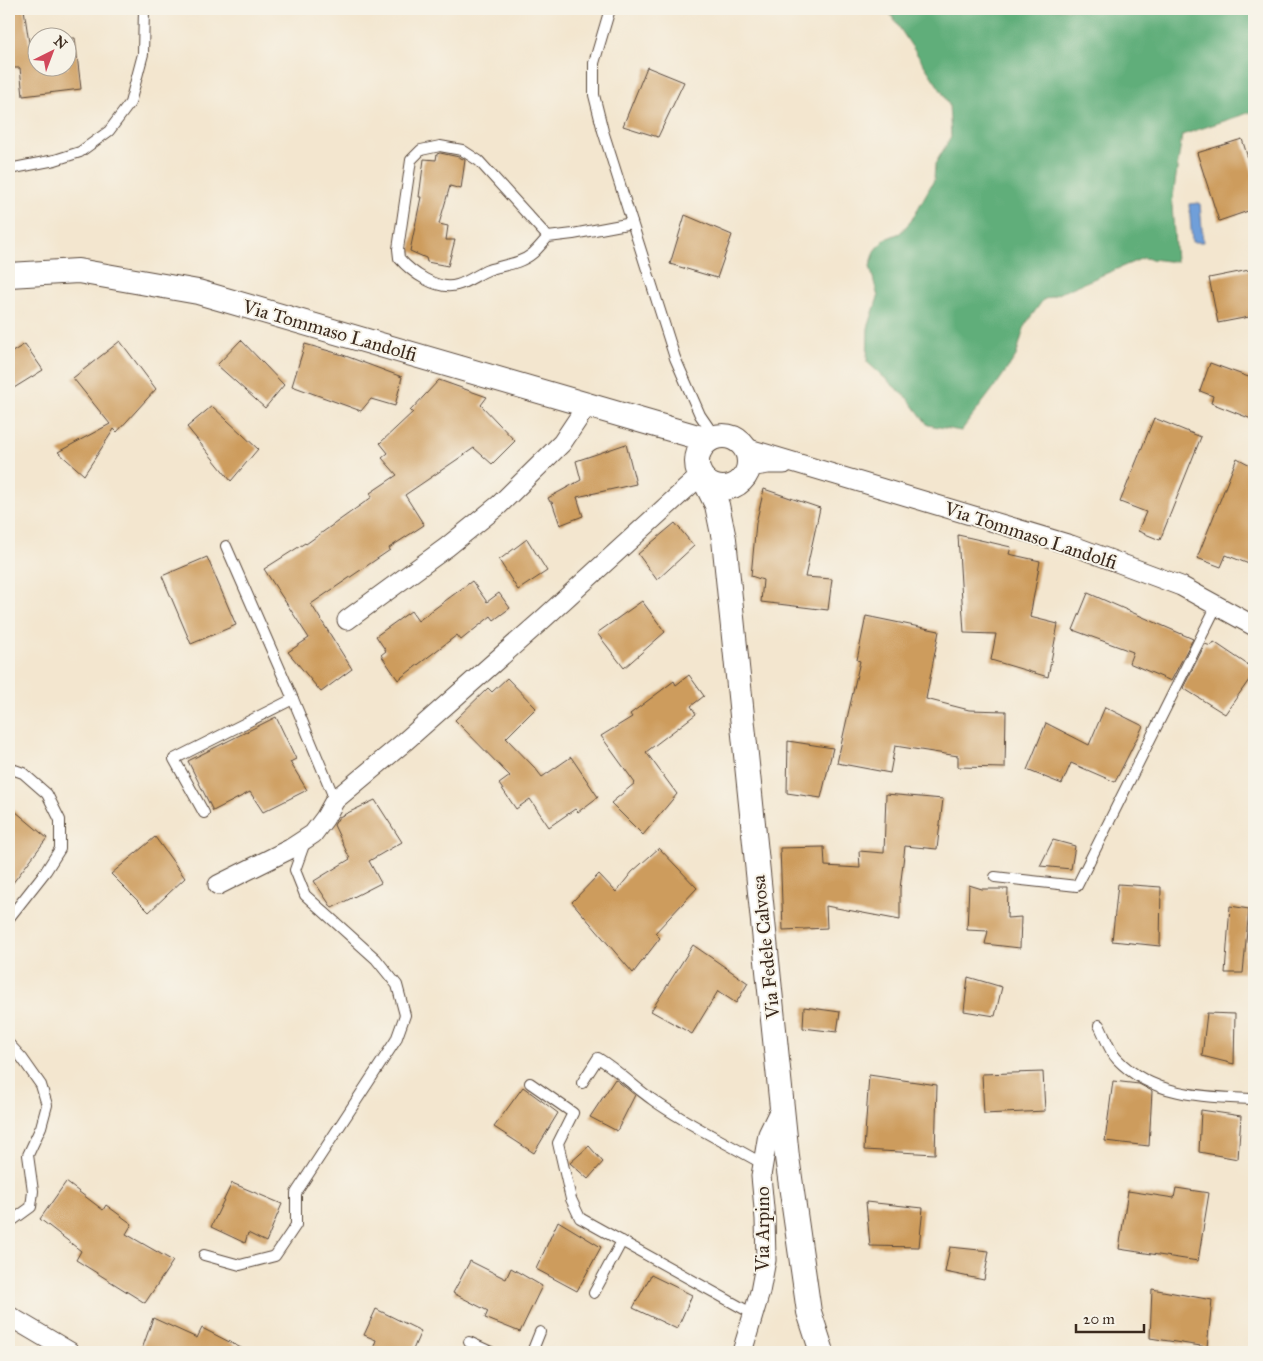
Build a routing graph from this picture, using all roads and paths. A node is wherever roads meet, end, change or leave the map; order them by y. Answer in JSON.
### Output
{"nodes":[{"id":1,"x":144,"y":9,"type":"edge"},
{"id":2,"x":610,"y":9,"type":"edge"},
{"id":3,"x":9,"y":169,"type":"edge"},
{"id":4,"x":632,"y":223,"type":"junction"},
{"id":5,"x":548,"y":237,"type":"junction"},
{"id":6,"x":9,"y":275,"type":"edge"},
{"id":7,"x":588,"y":404,"type":"junction"},
{"id":8,"x":646,"y":422,"type":"junction"},
{"id":9,"x":711,"y":438,"type":"junction"},
{"id":10,"x":745,"y":465,"type":"junction"},
{"id":11,"x":701,"y":472,"type":"junction"},
{"id":12,"x":724,"y":539,"type":"junction"},
{"id":13,"x":226,"y":546,"type":"dead end"},
{"id":14,"x":1217,"y":605,"type":"junction"},
{"id":15,"x":347,"y":620,"type":"dead end"},
{"id":16,"x":1254,"y":626,"type":"edge"},
{"id":17,"x":293,"y":699,"type":"junction"},
{"id":18,"x":9,"y":768,"type":"edge"},
{"id":19,"x":335,"y":800,"type":"junction"},
{"id":20,"x":204,"y":813,"type":"dead end"},
{"id":21,"x":306,"y":838,"type":"junction"},
{"id":22,"x":995,"y":877,"type":"dead end"},
{"id":23,"x":218,"y":885,"type":"dead end"},
{"id":24,"x":9,"y":918,"type":"edge"},
{"id":25,"x":1099,"y":1025,"type":"dead end"},
{"id":26,"x":9,"y":1044,"type":"edge"},
{"id":27,"x":530,"y":1083,"type":"dead end"},
{"id":28,"x":582,"y":1083,"type":"dead end"},
{"id":29,"x":1254,"y":1099,"type":"edge"},
{"id":30,"x":781,"y":1107,"type":"junction"},
{"id":31,"x":763,"y":1164,"type":"junction"},
{"id":32,"x":9,"y":1223,"type":"edge"},
{"id":33,"x":622,"y":1241,"type":"junction"},
{"id":34,"x":204,"y":1255,"type":"dead end"},
{"id":35,"x":594,"y":1293,"type":"dead end"},
{"id":36,"x":753,"y":1314,"type":"junction"},
{"id":37,"x":9,"y":1316,"type":"edge"},
{"id":38,"x":540,"y":1332,"type":"dead end"},
{"id":39,"x":469,"y":1342,"type":"dead end"},
{"id":40,"x":70,"y":1352,"type":"edge"},
{"id":41,"x":490,"y":1352,"type":"edge"},
{"id":42,"x":532,"y":1352,"type":"edge"},
{"id":43,"x":742,"y":1352,"type":"edge"},
{"id":44,"x":822,"y":1352,"type":"edge"}],
"edges":[{"from":1,"to":3,"type":"lane"},
{"from":2,"to":4,"type":"lane"},
{"from":4,"to":5,"type":"lane"},
{"from":4,"to":9,"type":"lane"},
{"from":5,"to":5,"type":"lane"},
{"from":6,"to":7,"type":"street","name":"Via Tommaso Landolfi"},
{"from":7,"to":8,"type":"street","name":"Via Tommaso Landolfi"},
{"from":7,"to":15,"type":"street"},
{"from":8,"to":9,"type":"street","name":"Via Tommaso Landolfi"},
{"from":8,"to":11,"type":"street","name":"Via Tommaso Landolfi"},
{"from":9,"to":10,"type":"street"},
{"from":9,"to":11,"type":"street"},
{"from":10,"to":11,"type":"street"},
{"from":10,"to":12,"type":"street","name":"Via Fedele Calvosa"},
{"from":10,"to":14,"type":"street","name":"Via Tommaso Landolfi"},
{"from":11,"to":12,"type":"street","name":"Via Fedele Calvosa"},
{"from":11,"to":19,"type":"street"},
{"from":12,"to":30,"type":"street","name":"Via Fedele Calvosa"},
{"from":13,"to":17,"type":"lane"},
{"from":14,"to":16,"type":"street","name":"Via Tommaso Landolfi"},
{"from":14,"to":22,"type":"lane"},
{"from":17,"to":19,"type":"lane"},
{"from":17,"to":20,"type":"lane"},
{"from":18,"to":24,"type":"lane"},
{"from":19,"to":21,"type":"street"},
{"from":21,"to":23,"type":"street"},
{"from":21,"to":34,"type":"lane"},
{"from":25,"to":29,"type":"lane"},
{"from":26,"to":32,"type":"lane"},
{"from":27,"to":33,"type":"lane"},
{"from":28,"to":31,"type":"lane"},
{"from":30,"to":31,"type":"street","name":"Via Arpino"},
{"from":30,"to":44,"type":"street","name":"Via Fedele Calvosa"},
{"from":31,"to":36,"type":"street","name":"Via Arpino"},
{"from":33,"to":35,"type":"lane"},
{"from":33,"to":36,"type":"lane"},
{"from":36,"to":43,"type":"street","name":"Via Arpino"},
{"from":37,"to":40,"type":"street"},
{"from":38,"to":42,"type":"lane"},
{"from":39,"to":41,"type":"lane"}]}
